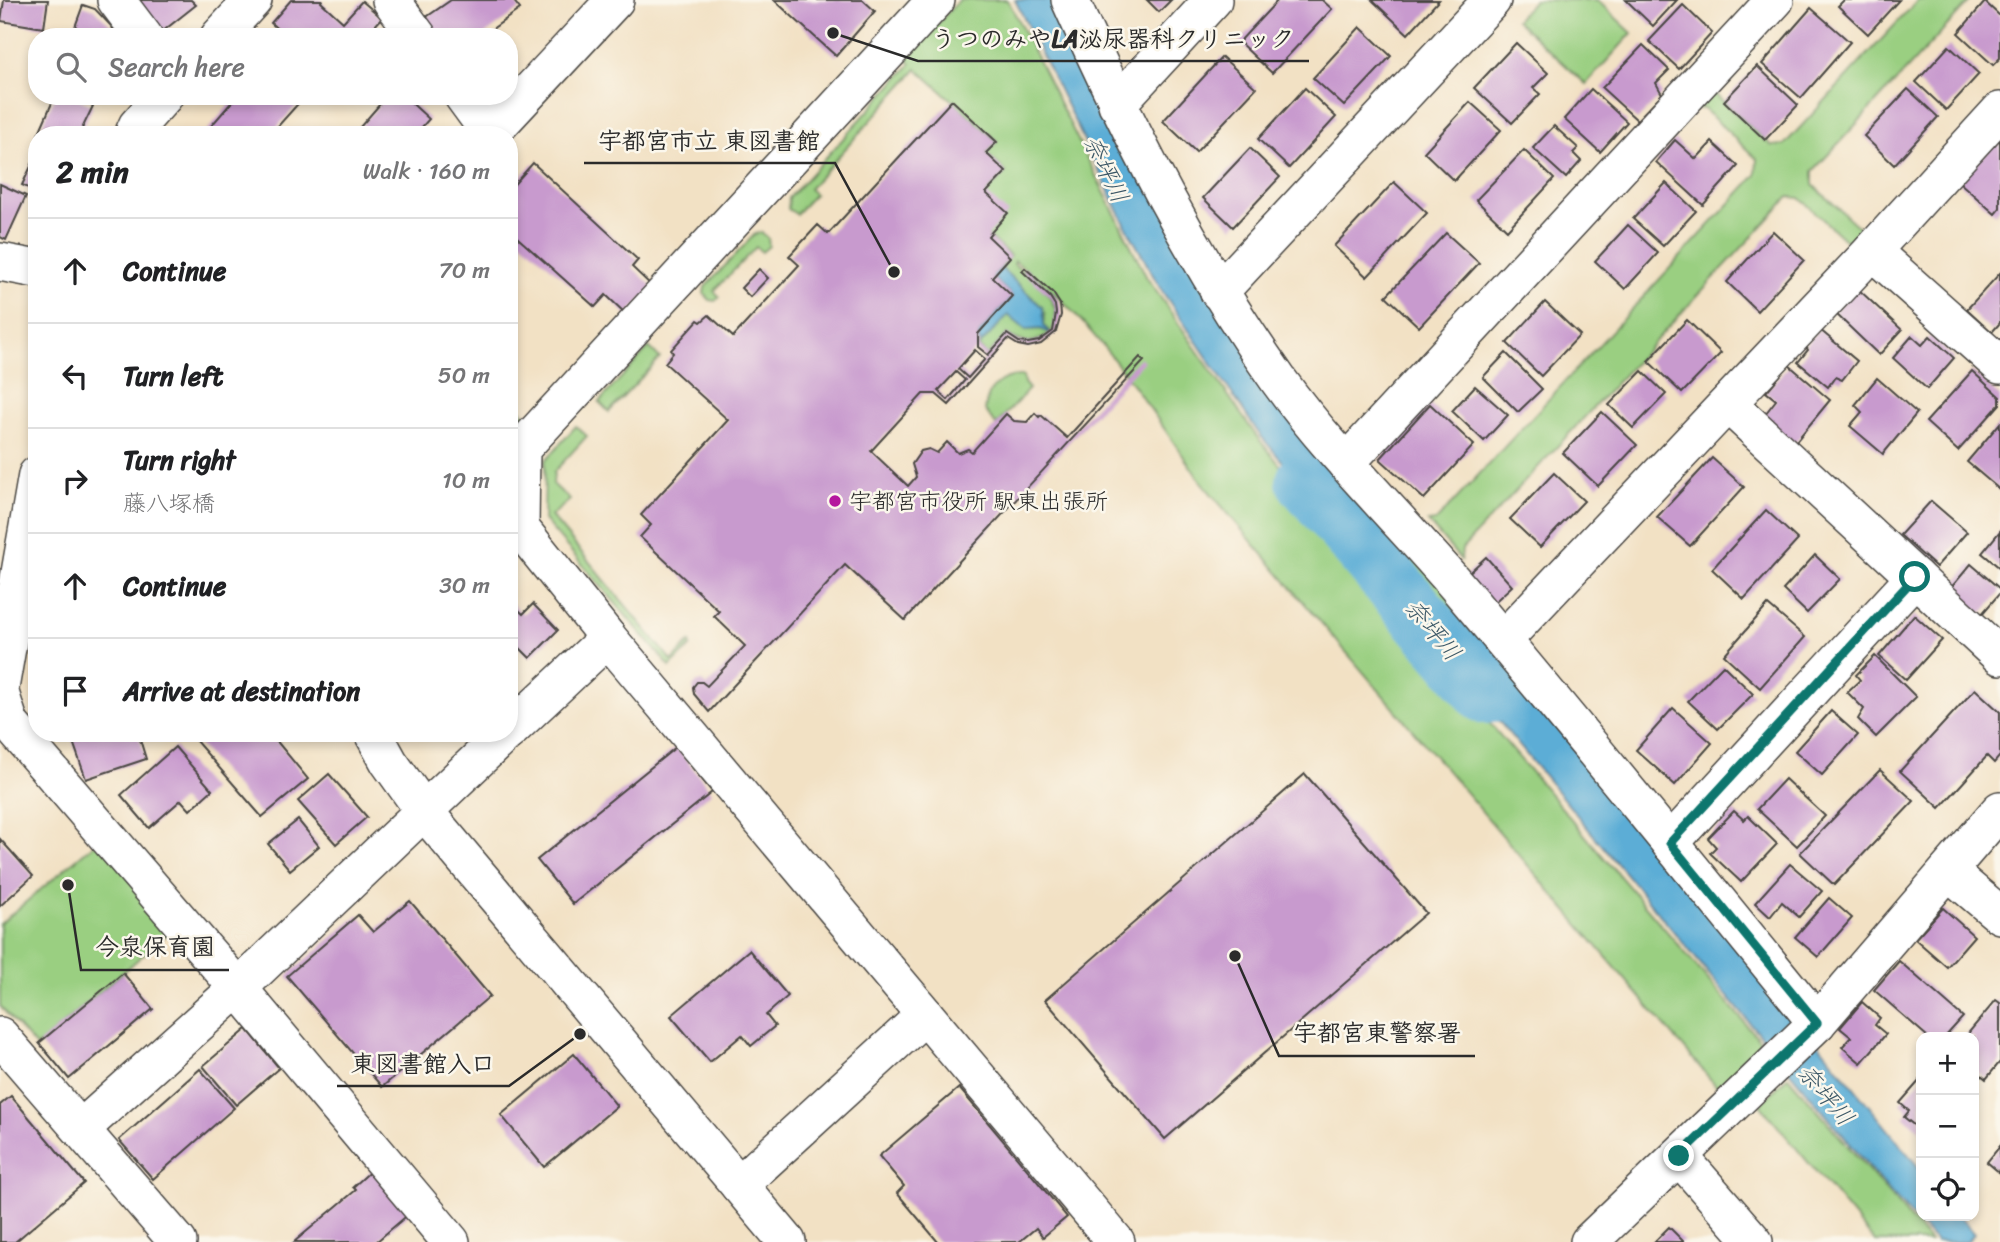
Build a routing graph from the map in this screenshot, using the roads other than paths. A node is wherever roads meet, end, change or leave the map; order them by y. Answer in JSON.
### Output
{"nodes":[{"id":1,"x":116,"y":0,"type":"edge"},
{"id":2,"x":253,"y":0,"type":"edge"},
{"id":3,"x":391,"y":0,"type":"edge"},
{"id":4,"x":615,"y":0,"type":"edge"},
{"id":5,"x":936,"y":0,"type":"edge"},
{"id":6,"x":1070,"y":0,"type":"edge"},
{"id":7,"x":1213,"y":0,"type":"edge"},
{"id":8,"x":1492,"y":0,"type":"edge"},
{"id":9,"x":1775,"y":0,"type":"edge"},
{"id":10,"x":137,"y":28,"type":"edge"},
{"id":11,"x":227,"y":28,"type":"edge"},
{"id":12,"x":411,"y":28,"type":"edge"},
{"id":13,"x":518,"y":104,"type":"edge"},
{"id":14,"x":1117,"y":104,"type":"junction"},
{"id":15,"x":156,"y":105,"type":"edge"},
{"id":16,"x":469,"y":105,"type":"edge"},
{"id":17,"x":517,"y":105,"type":"edge"},
{"id":18,"x":2000,"y":111,"type":"edge"},
{"id":19,"x":137,"y":126,"type":"edge"},
{"id":20,"x":484,"y":126,"type":"edge"},
{"id":21,"x":497,"y":126,"type":"edge"},
{"id":22,"x":1872,"y":251,"type":"junction"},
{"id":23,"x":0,"y":262,"type":"edge"},
{"id":24,"x":28,"y":267,"type":"edge"},
{"id":25,"x":1219,"y":292,"type":"junction"},
{"id":26,"x":2000,"y":365,"type":"edge"},
{"id":27,"x":1728,"y":404,"type":"junction"},
{"id":28,"x":1346,"y":463,"type":"junction"},
{"id":29,"x":28,"y":528,"type":"edge"},
{"id":30,"x":1915,"y":577,"type":"junction"},
{"id":31,"x":608,"y":638,"type":"junction"},
{"id":32,"x":1503,"y":640,"type":"junction"},
{"id":33,"x":2000,"y":656,"type":"edge"},
{"id":34,"x":0,"y":691,"type":"edge"},
{"id":35,"x":518,"y":723,"type":"edge"},
{"id":36,"x":378,"y":742,"type":"edge"},
{"id":37,"x":497,"y":742,"type":"edge"},
{"id":38,"x":2000,"y":810,"type":"edge"},
{"id":39,"x":424,"y":811,"type":"junction"},
{"id":40,"x":1670,"y":843,"type":"junction"},
{"id":41,"x":1948,"y":871,"type":"junction"},
{"id":42,"x":2000,"y":915,"type":"edge"},
{"id":43,"x":238,"y":988,"type":"junction"},
{"id":44,"x":925,"y":1015,"type":"junction"},
{"id":45,"x":1809,"y":1030,"type":"junction"},
{"id":46,"x":1,"y":1038,"type":"edge"},
{"id":47,"x":82,"y":1128,"type":"junction"},
{"id":48,"x":1679,"y":1156,"type":"junction"},
{"id":49,"x":739,"y":1185,"type":"junction"},
{"id":50,"x":178,"y":1242,"type":"edge"},
{"id":51,"x":452,"y":1242,"type":"edge"},
{"id":52,"x":787,"y":1242,"type":"edge"},
{"id":53,"x":1116,"y":1242,"type":"edge"},
{"id":54,"x":1589,"y":1242,"type":"edge"},
{"id":55,"x":1754,"y":1242,"type":"edge"}],
"edges":[{"from":1,"to":10,"type":"street"},
{"from":2,"to":11,"type":"street"},
{"from":3,"to":12,"type":"street"},
{"from":4,"to":13,"type":"street"},
{"from":5,"to":31,"type":"street"},
{"from":6,"to":14,"type":"street"},
{"from":7,"to":14,"type":"street"},
{"from":8,"to":25,"type":"street"},
{"from":9,"to":28,"type":"street"},
{"from":14,"to":25,"type":"street"},
{"from":15,"to":19,"type":"street"},
{"from":16,"to":20,"type":"street"},
{"from":17,"to":21,"type":"street"},
{"from":18,"to":22,"type":"street"},
{"from":22,"to":26,"type":"street"},
{"from":22,"to":27,"type":"street"},
{"from":23,"to":24,"type":"street"},
{"from":25,"to":28,"type":"street"},
{"from":27,"to":30,"type":"street"},
{"from":27,"to":32,"type":"street"},
{"from":28,"to":32,"type":"street"},
{"from":29,"to":34,"type":"street"},
{"from":30,"to":33,"type":"street"},
{"from":30,"to":40,"type":"street"},
{"from":31,"to":35,"type":"street"},
{"from":31,"to":44,"type":"street"},
{"from":32,"to":40,"type":"street"},
{"from":34,"to":43,"type":"street"},
{"from":36,"to":39,"type":"street"},
{"from":37,"to":39,"type":"street"},
{"from":38,"to":41,"type":"street"},
{"from":39,"to":43,"type":"street"},
{"from":39,"to":49,"type":"street"},
{"from":40,"to":45,"type":"street"},
{"from":41,"to":42,"type":"street"},
{"from":41,"to":45,"type":"street"},
{"from":43,"to":47,"type":"street"},
{"from":43,"to":51,"type":"street"},
{"from":44,"to":49,"type":"street"},
{"from":44,"to":53,"type":"street"},
{"from":45,"to":48,"type":"street"},
{"from":46,"to":47,"type":"street"},
{"from":47,"to":50,"type":"street"},
{"from":48,"to":54,"type":"street"},
{"from":48,"to":55,"type":"street"},
{"from":49,"to":52,"type":"street"}]}
